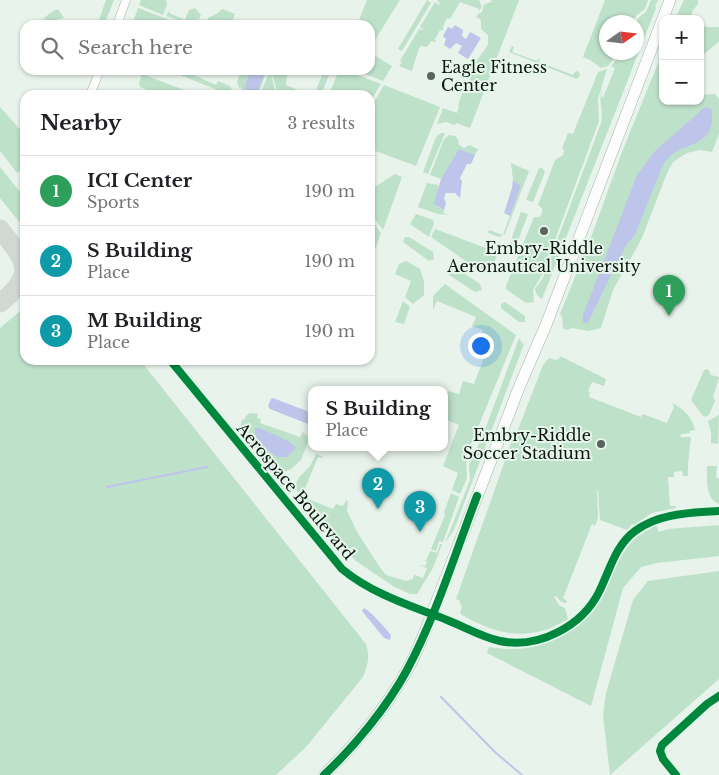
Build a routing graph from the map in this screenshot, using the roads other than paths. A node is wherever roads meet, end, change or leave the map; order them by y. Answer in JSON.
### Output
{"nodes":[{"id":1,"x":126,"y":0,"type":"edge"},
{"id":2,"x":670,"y":0,"type":"edge"},
{"id":3,"x":119,"y":20,"type":"edge"},
{"id":4,"x":98,"y":75,"type":"edge"},
{"id":5,"x":92,"y":90,"type":"edge"},
{"id":6,"x":174,"y":365,"type":"edge"},
{"id":7,"x":719,"y":511,"type":"edge"},
{"id":8,"x":432,"y":614,"type":"junction"},
{"id":9,"x":719,"y":696,"type":"edge"},
{"id":10,"x":324,"y":775,"type":"edge"},
{"id":11,"x":676,"y":775,"type":"edge"}],
"edges":[{"from":1,"to":3,"type":"street"},
{"from":2,"to":8,"type":"main road"},
{"from":4,"to":5,"type":"street"},
{"from":6,"to":8,"type":"street","name":"Aerospace Boulevard"},
{"from":7,"to":8,"type":"street","name":"Aerospace Boulevard"},
{"from":8,"to":10,"type":"main road"},
{"from":9,"to":11,"type":"street"}]}
